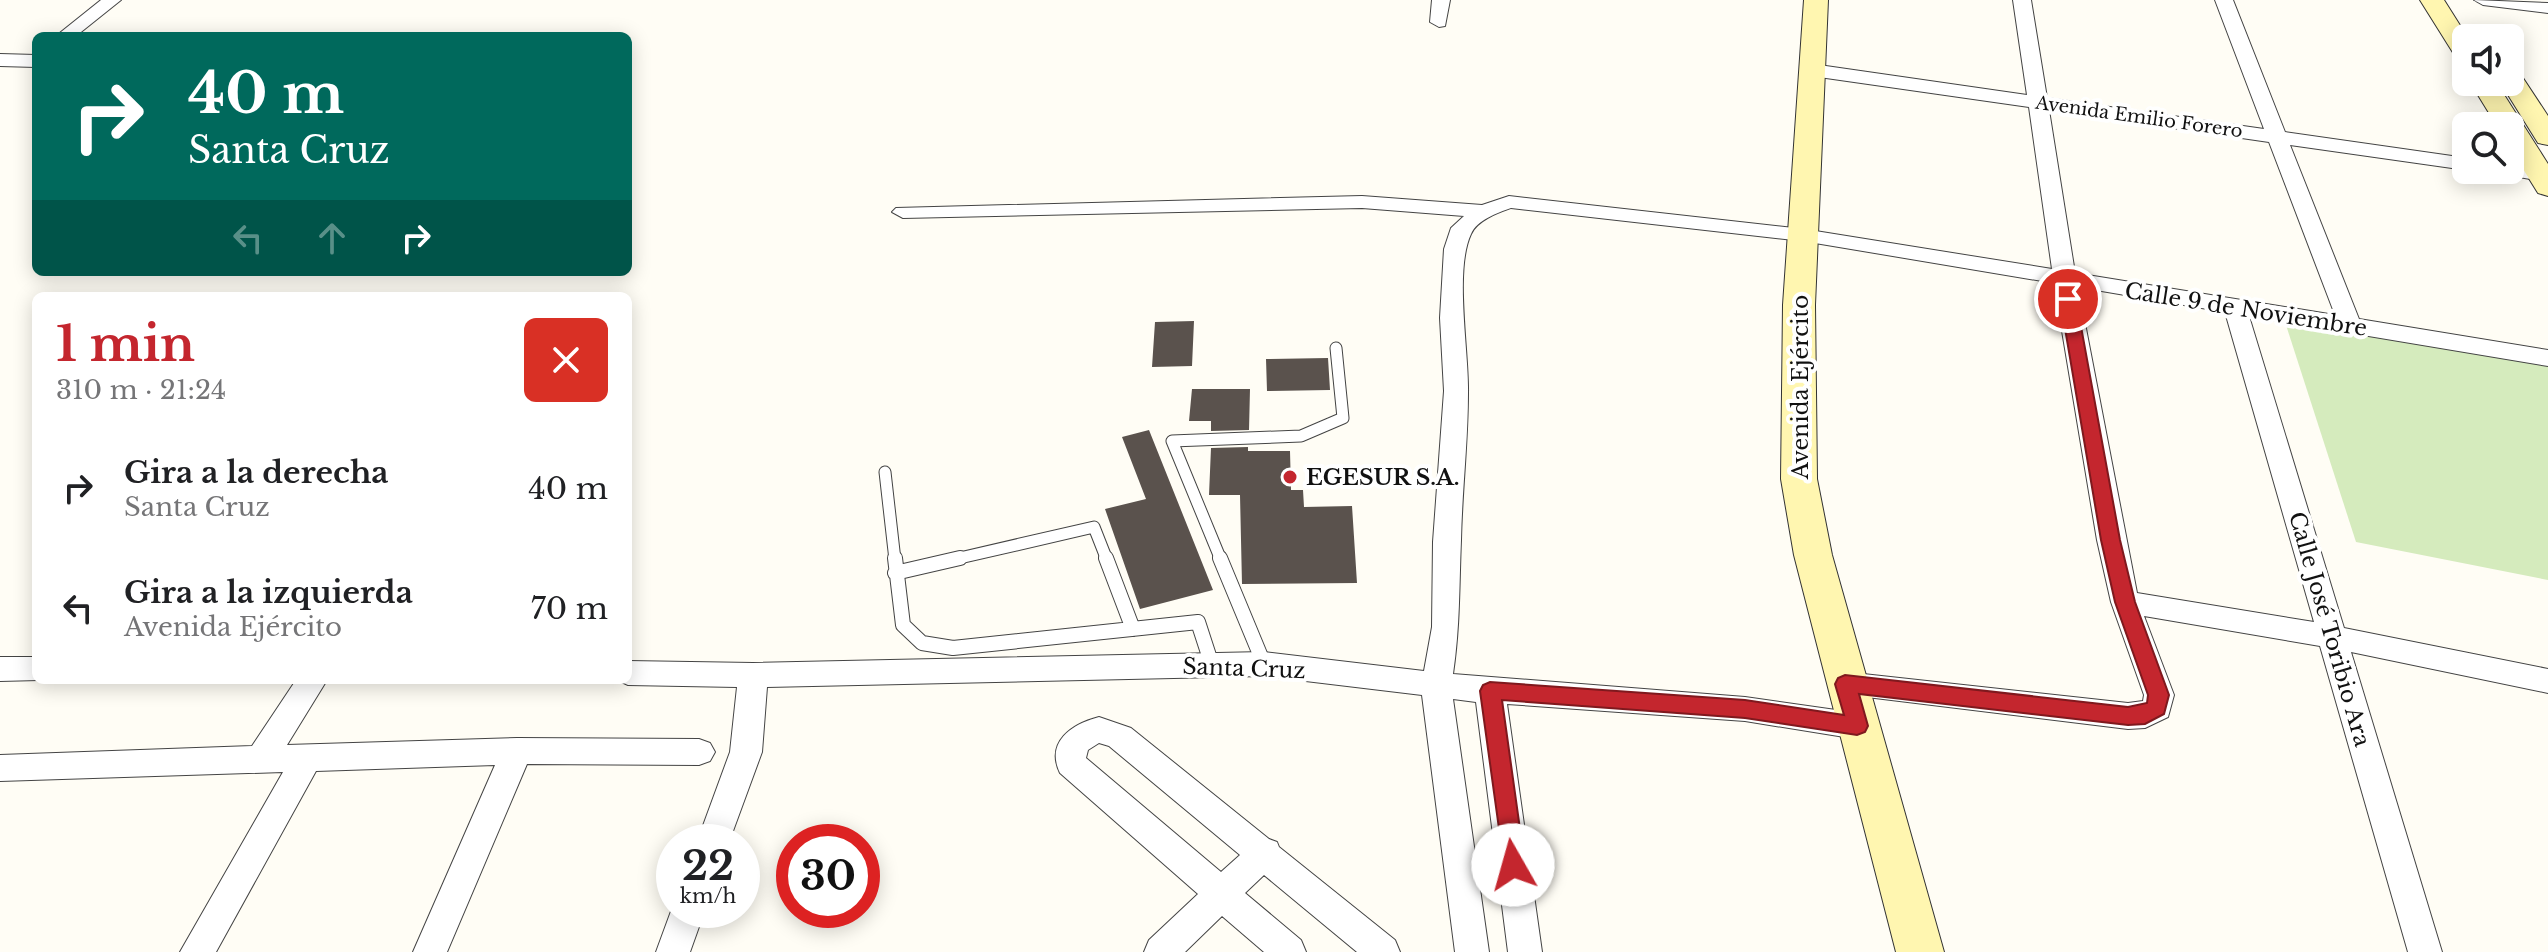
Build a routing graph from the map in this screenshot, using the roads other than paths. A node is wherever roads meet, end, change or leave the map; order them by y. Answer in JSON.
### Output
{"nodes":[{"id":1,"x":112,"y":0,"type":"edge"},
{"id":2,"x":1441,"y":0,"type":"edge"},
{"id":3,"x":1816,"y":0,"type":"edge"},
{"id":4,"x":2022,"y":0,"type":"edge"},
{"id":5,"x":2224,"y":0,"type":"edge"},
{"id":6,"x":2432,"y":0,"type":"edge"},
{"id":7,"x":2459,"y":0,"type":"edge"},
{"id":8,"x":2483,"y":0,"type":"edge"},
{"id":9,"x":2548,"y":8,"type":"edge"},
{"id":10,"x":1439,"y":22,"type":"dead end"},
{"id":11,"x":2475,"y":24,"type":"edge"},
{"id":12,"x":70,"y":32,"type":"edge"},
{"id":13,"x":2452,"y":32,"type":"edge"},
{"id":14,"x":0,"y":60,"type":"edge"},
{"id":15,"x":32,"y":60,"type":"edge"},
{"id":16,"x":1812,"y":70,"type":"junction"},
{"id":17,"x":2492,"y":96,"type":"edge"},
{"id":18,"x":2522,"y":96,"type":"edge"},
{"id":19,"x":2039,"y":103,"type":"junction"},
{"id":20,"x":2277,"y":137,"type":"junction"},
{"id":21,"x":2548,"y":137,"type":"edge"},
{"id":22,"x":2452,"y":162,"type":"edge"},
{"id":23,"x":2524,"y":174,"type":"edge"},
{"id":24,"x":2545,"y":179,"type":"edge"},
{"id":25,"x":1484,"y":211,"type":"junction"},
{"id":26,"x":903,"y":212,"type":"dead end"},
{"id":27,"x":1803,"y":235,"type":"junction"},
{"id":28,"x":2065,"y":280,"type":"junction"},
{"id":29,"x":2235,"y":307,"type":"junction"},
{"id":30,"x":2350,"y":325,"type":"junction"},
{"id":31,"x":1336,"y":348,"type":"dead end"},
{"id":32,"x":2548,"y":358,"type":"edge"},
{"id":33,"x":885,"y":472,"type":"dead end"},
{"id":34,"x":895,"y":573,"type":"junction"},
{"id":35,"x":2125,"y":602,"type":"junction"},
{"id":36,"x":1133,"y":629,"type":"junction"},
{"id":37,"x":2333,"y":637,"type":"junction"},
{"id":38,"x":1264,"y":664,"type":"junction"},
{"id":39,"x":1212,"y":665,"type":"junction"},
{"id":40,"x":0,"y":669,"type":"edge"},
{"id":41,"x":32,"y":669,"type":"edge"},
{"id":42,"x":632,"y":673,"type":"edge"},
{"id":43,"x":753,"y":675,"type":"junction"},
{"id":44,"x":2548,"y":681,"type":"edge"},
{"id":45,"x":309,"y":684,"type":"edge"},
{"id":46,"x":1845,"y":684,"type":"junction"},
{"id":47,"x":1436,"y":685,"type":"junction"},
{"id":48,"x":1490,"y":691,"type":"junction"},
{"id":49,"x":1857,"y":726,"type":"junction"},
{"id":50,"x":517,"y":751,"type":"junction"},
{"id":51,"x":699,"y":752,"type":"dead end"},
{"id":52,"x":261,"y":759,"type":"junction"},
{"id":53,"x":306,"y":760,"type":"junction"},
{"id":54,"x":0,"y":768,"type":"edge"},
{"id":55,"x":720,"y":824,"type":"edge"},
{"id":56,"x":1265,"y":852,"type":"junction"},
{"id":57,"x":1222,"y":893,"type":"junction"},
{"id":58,"x":682,"y":928,"type":"edge"},
{"id":59,"x":197,"y":952,"type":"edge"},
{"id":60,"x":430,"y":952,"type":"edge"},
{"id":61,"x":673,"y":952,"type":"edge"},
{"id":62,"x":1161,"y":952,"type":"edge"},
{"id":63,"x":1289,"y":952,"type":"edge"},
{"id":64,"x":1383,"y":952,"type":"edge"},
{"id":65,"x":1472,"y":952,"type":"edge"},
{"id":66,"x":1525,"y":952,"type":"edge"},
{"id":67,"x":1920,"y":952,"type":"edge"},
{"id":68,"x":2425,"y":952,"type":"edge"}],
"edges":[{"from":1,"to":12,"type":"street"},
{"from":2,"to":10,"type":"street"},
{"from":3,"to":16,"type":"main road","name":"Avenida Ejército"},
{"from":4,"to":19,"type":"street"},
{"from":5,"to":20,"type":"street"},
{"from":6,"to":13,"type":"main road"},
{"from":7,"to":11,"type":"main road"},
{"from":8,"to":9,"type":"street"},
{"from":14,"to":15,"type":"street"},
{"from":16,"to":19,"type":"street","name":"Avenida Emilio Forero"},
{"from":16,"to":27,"type":"main road","name":"Avenida Ejército"},
{"from":17,"to":24,"type":"main road"},
{"from":18,"to":21,"type":"main road"},
{"from":19,"to":20,"type":"street","name":"Avenida Emilio Forero"},
{"from":19,"to":28,"type":"street"},
{"from":20,"to":22,"type":"street","name":"Avenida Emilio Forero"},
{"from":20,"to":30,"type":"street"},
{"from":23,"to":24,"type":"street"},
{"from":25,"to":26,"type":"street","name":"Calle 9 de Noviembre"},
{"from":25,"to":27,"type":"street","name":"Calle 9 de Noviembre"},
{"from":25,"to":47,"type":"street"},
{"from":27,"to":28,"type":"street","name":"Calle 9 de Noviembre"},
{"from":27,"to":46,"type":"main road","name":"Avenida Ejército"},
{"from":28,"to":29,"type":"street","name":"Calle 9 de Noviembre"},
{"from":28,"to":35,"type":"street"},
{"from":29,"to":30,"type":"street","name":"Calle 9 de Noviembre"},
{"from":29,"to":37,"type":"street","name":"Calle José Toribio Ara"},
{"from":30,"to":32,"type":"street","name":"Calle 9 de Noviembre"},
{"from":31,"to":38,"type":"lane"},
{"from":33,"to":34,"type":"lane"},
{"from":34,"to":36,"type":"lane"},
{"from":34,"to":36,"type":"lane"},
{"from":35,"to":37,"type":"street"},
{"from":35,"to":46,"type":"street"},
{"from":36,"to":39,"type":"lane"},
{"from":37,"to":44,"type":"street"},
{"from":37,"to":68,"type":"street","name":"Calle José Toribio Ara"},
{"from":38,"to":39,"type":"street","name":"Santa Cruz"},
{"from":38,"to":47,"type":"street","name":"Santa Cruz"},
{"from":39,"to":43,"type":"street","name":"Santa Cruz"},
{"from":40,"to":41,"type":"street"},
{"from":42,"to":43,"type":"street","name":"Santa Cruz"},
{"from":43,"to":55,"type":"street"},
{"from":45,"to":52,"type":"street"},
{"from":46,"to":49,"type":"main road","name":"Avenida Ejército"},
{"from":47,"to":48,"type":"street","name":"Santa Cruz"},
{"from":47,"to":65,"type":"street"},
{"from":48,"to":49,"type":"street","name":"Santa Cruz"},
{"from":48,"to":66,"type":"street"},
{"from":49,"to":67,"type":"main road","name":"Avenida Ejército"},
{"from":50,"to":51,"type":"street"},
{"from":50,"to":53,"type":"street"},
{"from":50,"to":60,"type":"street"},
{"from":52,"to":53,"type":"street"},
{"from":52,"to":54,"type":"street"},
{"from":53,"to":59,"type":"street"},
{"from":56,"to":57,"type":"street"},
{"from":56,"to":57,"type":"street"},
{"from":56,"to":64,"type":"street"},
{"from":57,"to":62,"type":"street"},
{"from":57,"to":63,"type":"street"},
{"from":58,"to":61,"type":"street"}]}
